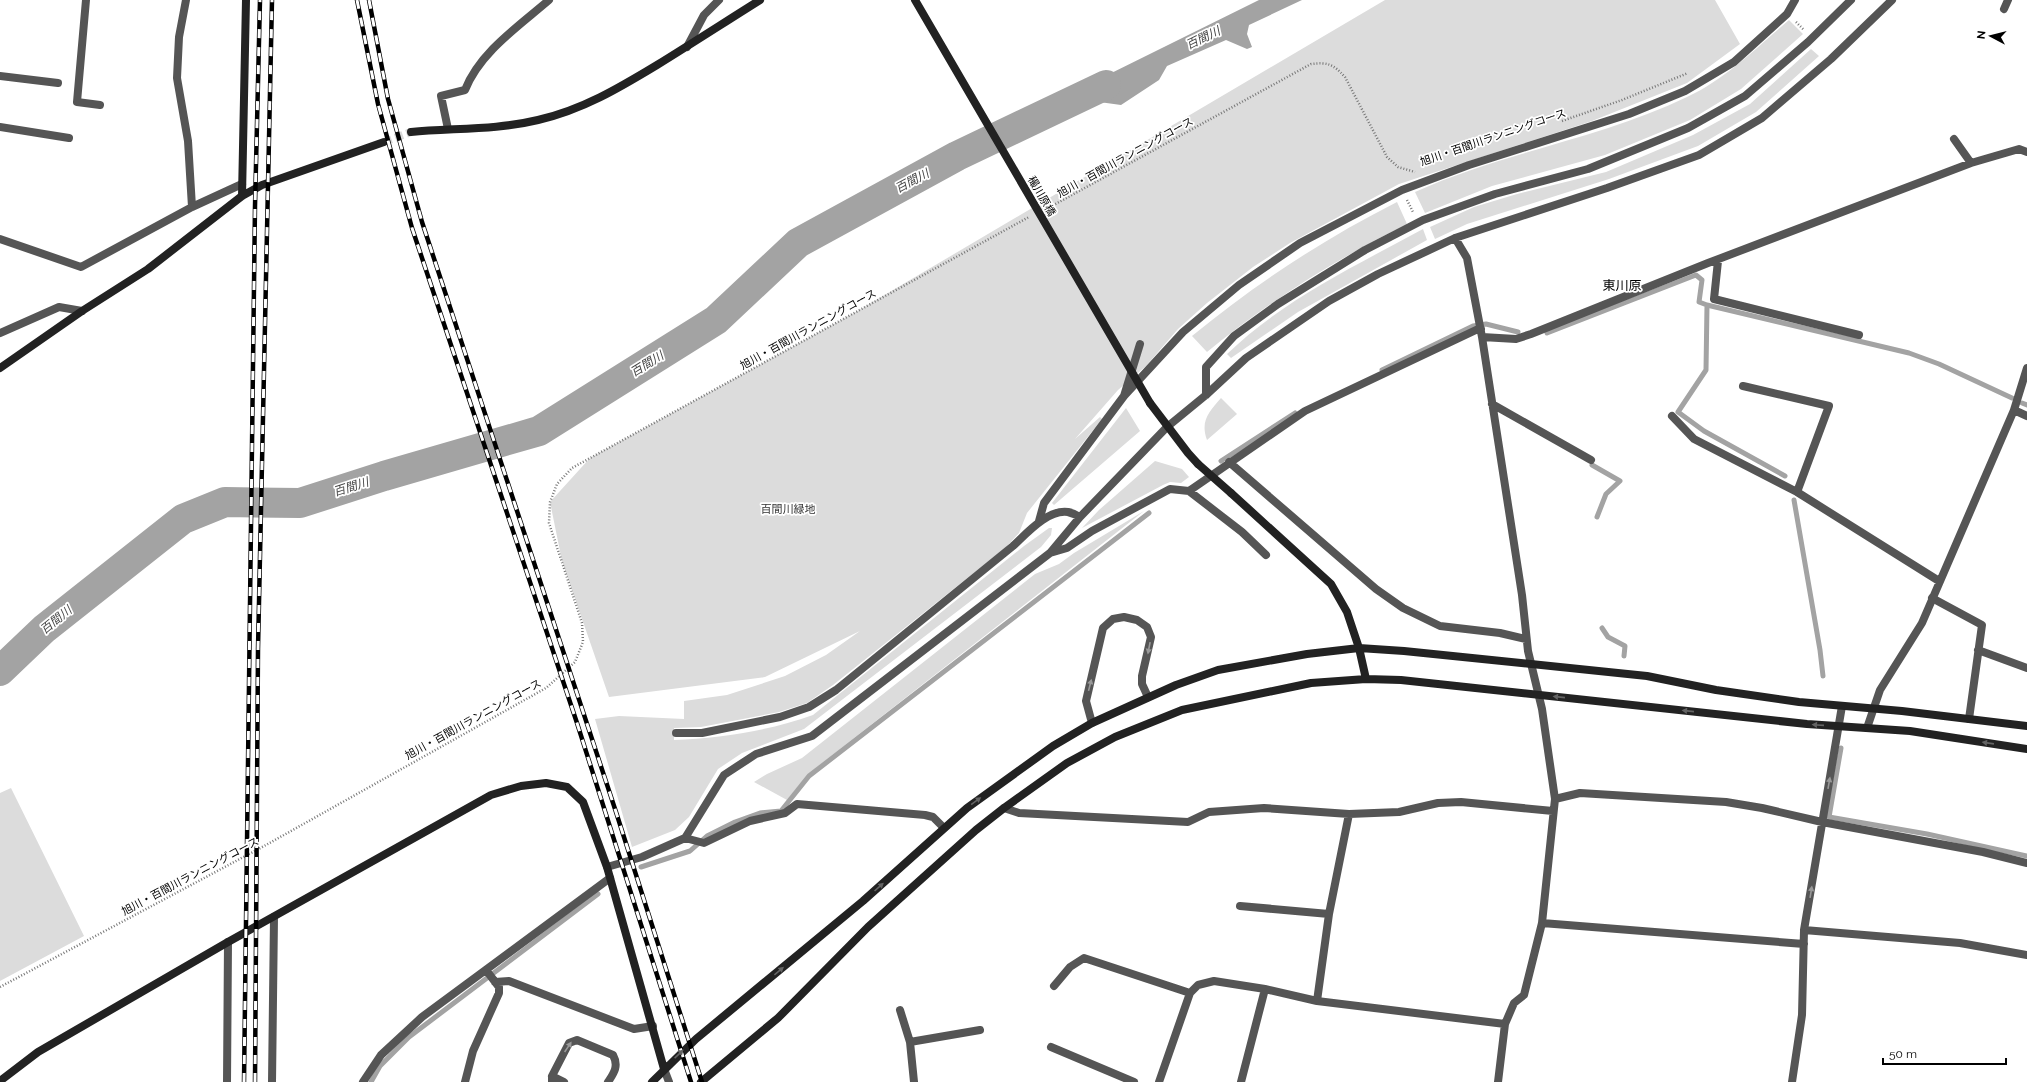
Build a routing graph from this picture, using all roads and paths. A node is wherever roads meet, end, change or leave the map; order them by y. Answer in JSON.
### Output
{"nodes":[{"id":1,"x":86,"y":0,"type":"edge"},
{"id":2,"x":186,"y":0,"type":"edge"},
{"id":3,"x":246,"y":0,"type":"edge"},
{"id":4,"x":549,"y":0,"type":"edge"},
{"id":5,"x":719,"y":0,"type":"edge"},
{"id":6,"x":760,"y":0,"type":"edge"},
{"id":7,"x":915,"y":0,"type":"edge"},
{"id":8,"x":1795,"y":0,"type":"edge"},
{"id":9,"x":1892,"y":0,"type":"edge"},
{"id":10,"x":2008,"y":0,"type":"edge"},
{"id":11,"x":1848,"y":2,"type":"edge"},
{"id":12,"x":2004,"y":9,"type":"dead end"},
{"id":13,"x":687,"y":47,"type":"junction"},
{"id":14,"x":1693,"y":71,"type":"dead end"},
{"id":15,"x":0,"y":76,"type":"edge"},
{"id":16,"x":58,"y":83,"type":"dead end"},
{"id":17,"x":100,"y":106,"type":"dead end"},
{"id":18,"x":1559,"y":122,"type":"dead end"},
{"id":19,"x":0,"y":127,"type":"edge"},
{"id":20,"x":448,"y":129,"type":"junction"},
{"id":21,"x":411,"y":132,"type":"tunnel mouth"},
{"id":22,"x":69,"y":138,"type":"dead end"},
{"id":23,"x":1954,"y":139,"type":"dead end"},
{"id":24,"x":384,"y":142,"type":"tunnel mouth"},
{"id":25,"x":2027,"y":152,"type":"edge"},
{"id":26,"x":1971,"y":163,"type":"junction"},
{"id":27,"x":1422,"y":170,"type":"dead end"},
{"id":28,"x":242,"y":184,"type":"junction"},
{"id":29,"x":1402,"y":190,"type":"junction"},
{"id":30,"x":242,"y":196,"type":"junction"},
{"id":31,"x":192,"y":207,"type":"junction"},
{"id":32,"x":1049,"y":208,"type":"dead end"},
{"id":33,"x":1031,"y":216,"type":"dead end"},
{"id":34,"x":1418,"y":223,"type":"junction"},
{"id":35,"x":1455,"y":238,"type":"junction"},
{"id":36,"x":0,"y":239,"type":"edge"},
{"id":37,"x":1718,"y":260,"type":"junction"},
{"id":38,"x":82,"y":311,"type":"junction"},
{"id":39,"x":1481,"y":329,"type":"junction"},
{"id":40,"x":0,"y":333,"type":"edge"},
{"id":41,"x":1859,"y":335,"type":"dead end"},
{"id":42,"x":1140,"y":344,"type":"dead end"},
{"id":43,"x":0,"y":368,"type":"edge"},
{"id":44,"x":2027,"y":368,"type":"edge"},
{"id":45,"x":1743,"y":386,"type":"dead end"},
{"id":46,"x":1206,"y":395,"type":"junction"},
{"id":47,"x":1124,"y":396,"type":"junction"},
{"id":48,"x":1492,"y":404,"type":"junction"},
{"id":49,"x":2014,"y":410,"type":"junction"},
{"id":50,"x":1672,"y":416,"type":"dead end"},
{"id":51,"x":2027,"y":416,"type":"edge"},
{"id":52,"x":1167,"y":427,"type":"junction"},
{"id":53,"x":1591,"y":460,"type":"dead end"},
{"id":54,"x":1229,"y":462,"type":"junction"},
{"id":55,"x":1189,"y":491,"type":"junction"},
{"id":56,"x":1797,"y":492,"type":"junction"},
{"id":57,"x":1080,"y":517,"type":"junction"},
{"id":58,"x":1039,"y":521,"type":"junction"},
{"id":59,"x":1050,"y":553,"type":"junction"},
{"id":60,"x":1266,"y":555,"type":"dead end"},
{"id":61,"x":1939,"y":581,"type":"junction"},
{"id":62,"x":1932,"y":598,"type":"junction"},
{"id":63,"x":1526,"y":638,"type":"junction"},
{"id":64,"x":1359,"y":648,"type":"junction"},
{"id":65,"x":1978,"y":650,"type":"junction"},
{"id":66,"x":1530,"y":664,"type":"junction"},
{"id":67,"x":2027,"y":668,"type":"edge"},
{"id":68,"x":1366,"y":679,"type":"junction"},
{"id":69,"x":1538,"y":695,"type":"junction"},
{"id":70,"x":1148,"y":698,"type":"junction"},
{"id":71,"x":1842,"y":706,"type":"junction"},
{"id":72,"x":1874,"y":708,"type":"junction"},
{"id":73,"x":1969,"y":719,"type":"junction"},
{"id":74,"x":1092,"y":723,"type":"junction"},
{"id":75,"x":1838,"y":726,"type":"junction"},
{"id":76,"x":2027,"y":726,"type":"edge"},
{"id":77,"x":1867,"y":728,"type":"junction"},
{"id":78,"x":676,"y":733,"type":"dead end"},
{"id":79,"x":2027,"y":749,"type":"edge"},
{"id":80,"x":1555,"y":799,"type":"junction"},
{"id":81,"x":1004,"y":808,"type":"junction"},
{"id":82,"x":1553,"y":811,"type":"junction"},
{"id":83,"x":1349,"y":814,"type":"junction"},
{"id":84,"x":1822,"y":822,"type":"junction"},
{"id":85,"x":944,"y":828,"type":"junction"},
{"id":86,"x":685,"y":838,"type":"junction"},
{"id":87,"x":2027,"y":863,"type":"edge"},
{"id":88,"x":607,"y":867,"type":"junction"},
{"id":89,"x":610,"y":878,"type":"junction"},
{"id":90,"x":1240,"y":906,"type":"dead end"},
{"id":91,"x":1329,"y":914,"type":"junction"},
{"id":92,"x":274,"y":917,"type":"junction"},
{"id":93,"x":1542,"y":923,"type":"junction"},
{"id":94,"x":1804,"y":930,"type":"junction"},
{"id":95,"x":228,"y":942,"type":"junction"},
{"id":96,"x":1804,"y":944,"type":"junction"},
{"id":97,"x":2027,"y":955,"type":"edge"},
{"id":98,"x":490,"y":975,"type":"junction"},
{"id":99,"x":1054,"y":986,"type":"dead end"},
{"id":100,"x":0,"y":987,"type":"edge"},
{"id":101,"x":1265,"y":989,"type":"junction"},
{"id":102,"x":1190,"y":993,"type":"junction"},
{"id":103,"x":1317,"y":1001,"type":"junction"},
{"id":104,"x":900,"y":1010,"type":"dead end"},
{"id":105,"x":1505,"y":1024,"type":"junction"},
{"id":106,"x":653,"y":1026,"type":"junction"},
{"id":107,"x":980,"y":1030,"type":"dead end"},
{"id":108,"x":910,"y":1042,"type":"junction"},
{"id":109,"x":1051,"y":1047,"type":"dead end"},
{"id":110,"x":664,"y":1069,"type":"junction"},
{"id":111,"x":552,"y":1079,"type":"edge"},
{"id":112,"x":0,"y":1081,"type":"edge"},
{"id":113,"x":226,"y":1082,"type":"edge"},
{"id":114,"x":272,"y":1082,"type":"edge"},
{"id":115,"x":363,"y":1082,"type":"edge"},
{"id":116,"x":465,"y":1082,"type":"edge"},
{"id":117,"x":564,"y":1082,"type":"edge"},
{"id":118,"x":608,"y":1082,"type":"edge"},
{"id":119,"x":652,"y":1082,"type":"edge"},
{"id":120,"x":669,"y":1082,"type":"edge"},
{"id":121,"x":701,"y":1082,"type":"edge"},
{"id":122,"x":914,"y":1082,"type":"edge"},
{"id":123,"x":1134,"y":1082,"type":"edge"},
{"id":124,"x":1159,"y":1082,"type":"edge"},
{"id":125,"x":1241,"y":1082,"type":"edge"},
{"id":126,"x":1498,"y":1082,"type":"edge"},
{"id":127,"x":1792,"y":1082,"type":"edge"}],
"edges":[{"from":1,"to":17,"type":"street"},
{"from":2,"to":31,"type":"street"},
{"from":3,"to":28,"type":"street"},
{"from":4,"to":20,"type":"street"},
{"from":5,"to":13,"type":"street"},
{"from":6,"to":13,"type":"street"},
{"from":7,"to":52,"type":"street","name":"穝川原橋","bridge":true},
{"from":8,"to":29,"type":"street"},
{"from":9,"to":35,"type":"street"},
{"from":10,"to":12,"type":"street"},
{"from":11,"to":34,"type":"street"},
{"from":13,"to":20,"type":"street"},
{"from":14,"to":18,"type":"path","name":"旭川・百間川ランニングコース"},
{"from":15,"to":16,"type":"street"},
{"from":19,"to":22,"type":"street"},
{"from":20,"to":21,"type":"street"},
{"from":23,"to":26,"type":"street"},
{"from":24,"to":30,"type":"street"},
{"from":25,"to":26,"type":"street"},
{"from":26,"to":37,"type":"street"},
{"from":27,"to":32,"type":"path","name":"旭川・百間川ランニングコース"},
{"from":28,"to":30,"type":"street"},
{"from":28,"to":31,"type":"street"},
{"from":29,"to":34,"type":"path"},
{"from":29,"to":47,"type":"street"},
{"from":30,"to":38,"type":"street"},
{"from":31,"to":36,"type":"street"},
{"from":33,"to":100,"type":"path","name":"旭川・百間川ランニングコース"},
{"from":34,"to":46,"type":"street"},
{"from":35,"to":39,"type":"street"},
{"from":35,"to":46,"type":"street"},
{"from":37,"to":39,"type":"street"},
{"from":37,"to":41,"type":"street"},
{"from":38,"to":40,"type":"street"},
{"from":38,"to":43,"type":"street"},
{"from":39,"to":48,"type":"street"},
{"from":39,"to":54,"type":"street"},
{"from":42,"to":47,"type":"street"},
{"from":44,"to":49,"type":"street"},
{"from":45,"to":56,"type":"street"},
{"from":46,"to":52,"type":"street"},
{"from":47,"to":58,"type":"street"},
{"from":48,"to":53,"type":"street"},
{"from":48,"to":63,"type":"street"},
{"from":49,"to":51,"type":"street"},
{"from":49,"to":61,"type":"street"},
{"from":50,"to":56,"type":"street"},
{"from":52,"to":57,"type":"street"},
{"from":52,"to":64,"type":"street","name":"穝川原橋","bridge":true},
{"from":54,"to":55,"type":"street"},
{"from":54,"to":63,"type":"street"},
{"from":55,"to":59,"type":"street"},
{"from":55,"to":60,"type":"street"},
{"from":56,"to":61,"type":"street"},
{"from":57,"to":58,"type":"street"},
{"from":57,"to":59,"type":"street"},
{"from":58,"to":78,"type":"street"},
{"from":59,"to":86,"type":"street"},
{"from":61,"to":62,"type":"street"},
{"from":62,"to":65,"type":"street"},
{"from":62,"to":72,"type":"street"},
{"from":63,"to":66,"type":"street"},
{"from":64,"to":66,"type":"street"},
{"from":64,"to":68,"type":"street","name":"穝川原橋"},
{"from":64,"to":70,"type":"street"},
{"from":65,"to":67,"type":"street"},
{"from":65,"to":73,"type":"street"},
{"from":66,"to":69,"type":"street"},
{"from":66,"to":71,"type":"street"},
{"from":68,"to":69,"type":"street"},
{"from":68,"to":81,"type":"street"},
{"from":75,"to":69,"type":"street","one_way":true},
{"from":69,"to":80,"type":"street"},
{"from":70,"to":74,"type":"street"},
{"from":74,"to":70,"type":"street","one_way":true},
{"from":71,"to":72,"type":"street"},
{"from":71,"to":75,"type":"street"},
{"from":72,"to":73,"type":"street"},
{"from":72,"to":77,"type":"street"},
{"from":73,"to":76,"type":"street"},
{"from":85,"to":74,"type":"street","one_way":true},
{"from":75,"to":77,"type":"street"},
{"from":84,"to":75,"type":"street","one_way":true},
{"from":79,"to":77,"type":"street","one_way":true},
{"from":80,"to":82,"type":"street"},
{"from":80,"to":84,"type":"street"},
{"from":81,"to":83,"type":"street"},
{"from":81,"to":121,"type":"street"},
{"from":82,"to":83,"type":"street"},
{"from":82,"to":93,"type":"street"},
{"from":83,"to":91,"type":"street"},
{"from":84,"to":87,"type":"street"},
{"from":94,"to":84,"type":"street","one_way":true},
{"from":85,"to":86,"type":"street"},
{"from":110,"to":85,"type":"street","one_way":true},
{"from":86,"to":88,"type":"street"},
{"from":88,"to":89,"type":"street"},
{"from":88,"to":92,"type":"street"},
{"from":89,"to":98,"type":"street"},
{"from":89,"to":106,"type":"street"},
{"from":90,"to":91,"type":"street"},
{"from":91,"to":103,"type":"street"},
{"from":92,"to":95,"type":"street"},
{"from":92,"to":114,"type":"street"},
{"from":93,"to":96,"type":"street"},
{"from":93,"to":105,"type":"street"},
{"from":94,"to":96,"type":"street"},
{"from":94,"to":97,"type":"street"},
{"from":95,"to":112,"type":"street"},
{"from":95,"to":113,"type":"street"},
{"from":96,"to":127,"type":"street"},
{"from":98,"to":106,"type":"street"},
{"from":98,"to":115,"type":"street"},
{"from":98,"to":116,"type":"street"},
{"from":99,"to":102,"type":"street"},
{"from":101,"to":102,"type":"street"},
{"from":101,"to":103,"type":"street"},
{"from":101,"to":125,"type":"street"},
{"from":102,"to":124,"type":"street"},
{"from":103,"to":105,"type":"street"},
{"from":104,"to":108,"type":"street"},
{"from":105,"to":126,"type":"street"},
{"from":106,"to":110,"type":"street"},
{"from":107,"to":108,"type":"street"},
{"from":108,"to":122,"type":"street"},
{"from":109,"to":123,"type":"street"},
{"from":110,"to":119,"type":"street"},
{"from":110,"to":120,"type":"street"},
{"from":111,"to":117,"type":"street"},
{"from":111,"to":118,"type":"street","one_way":true}]}
